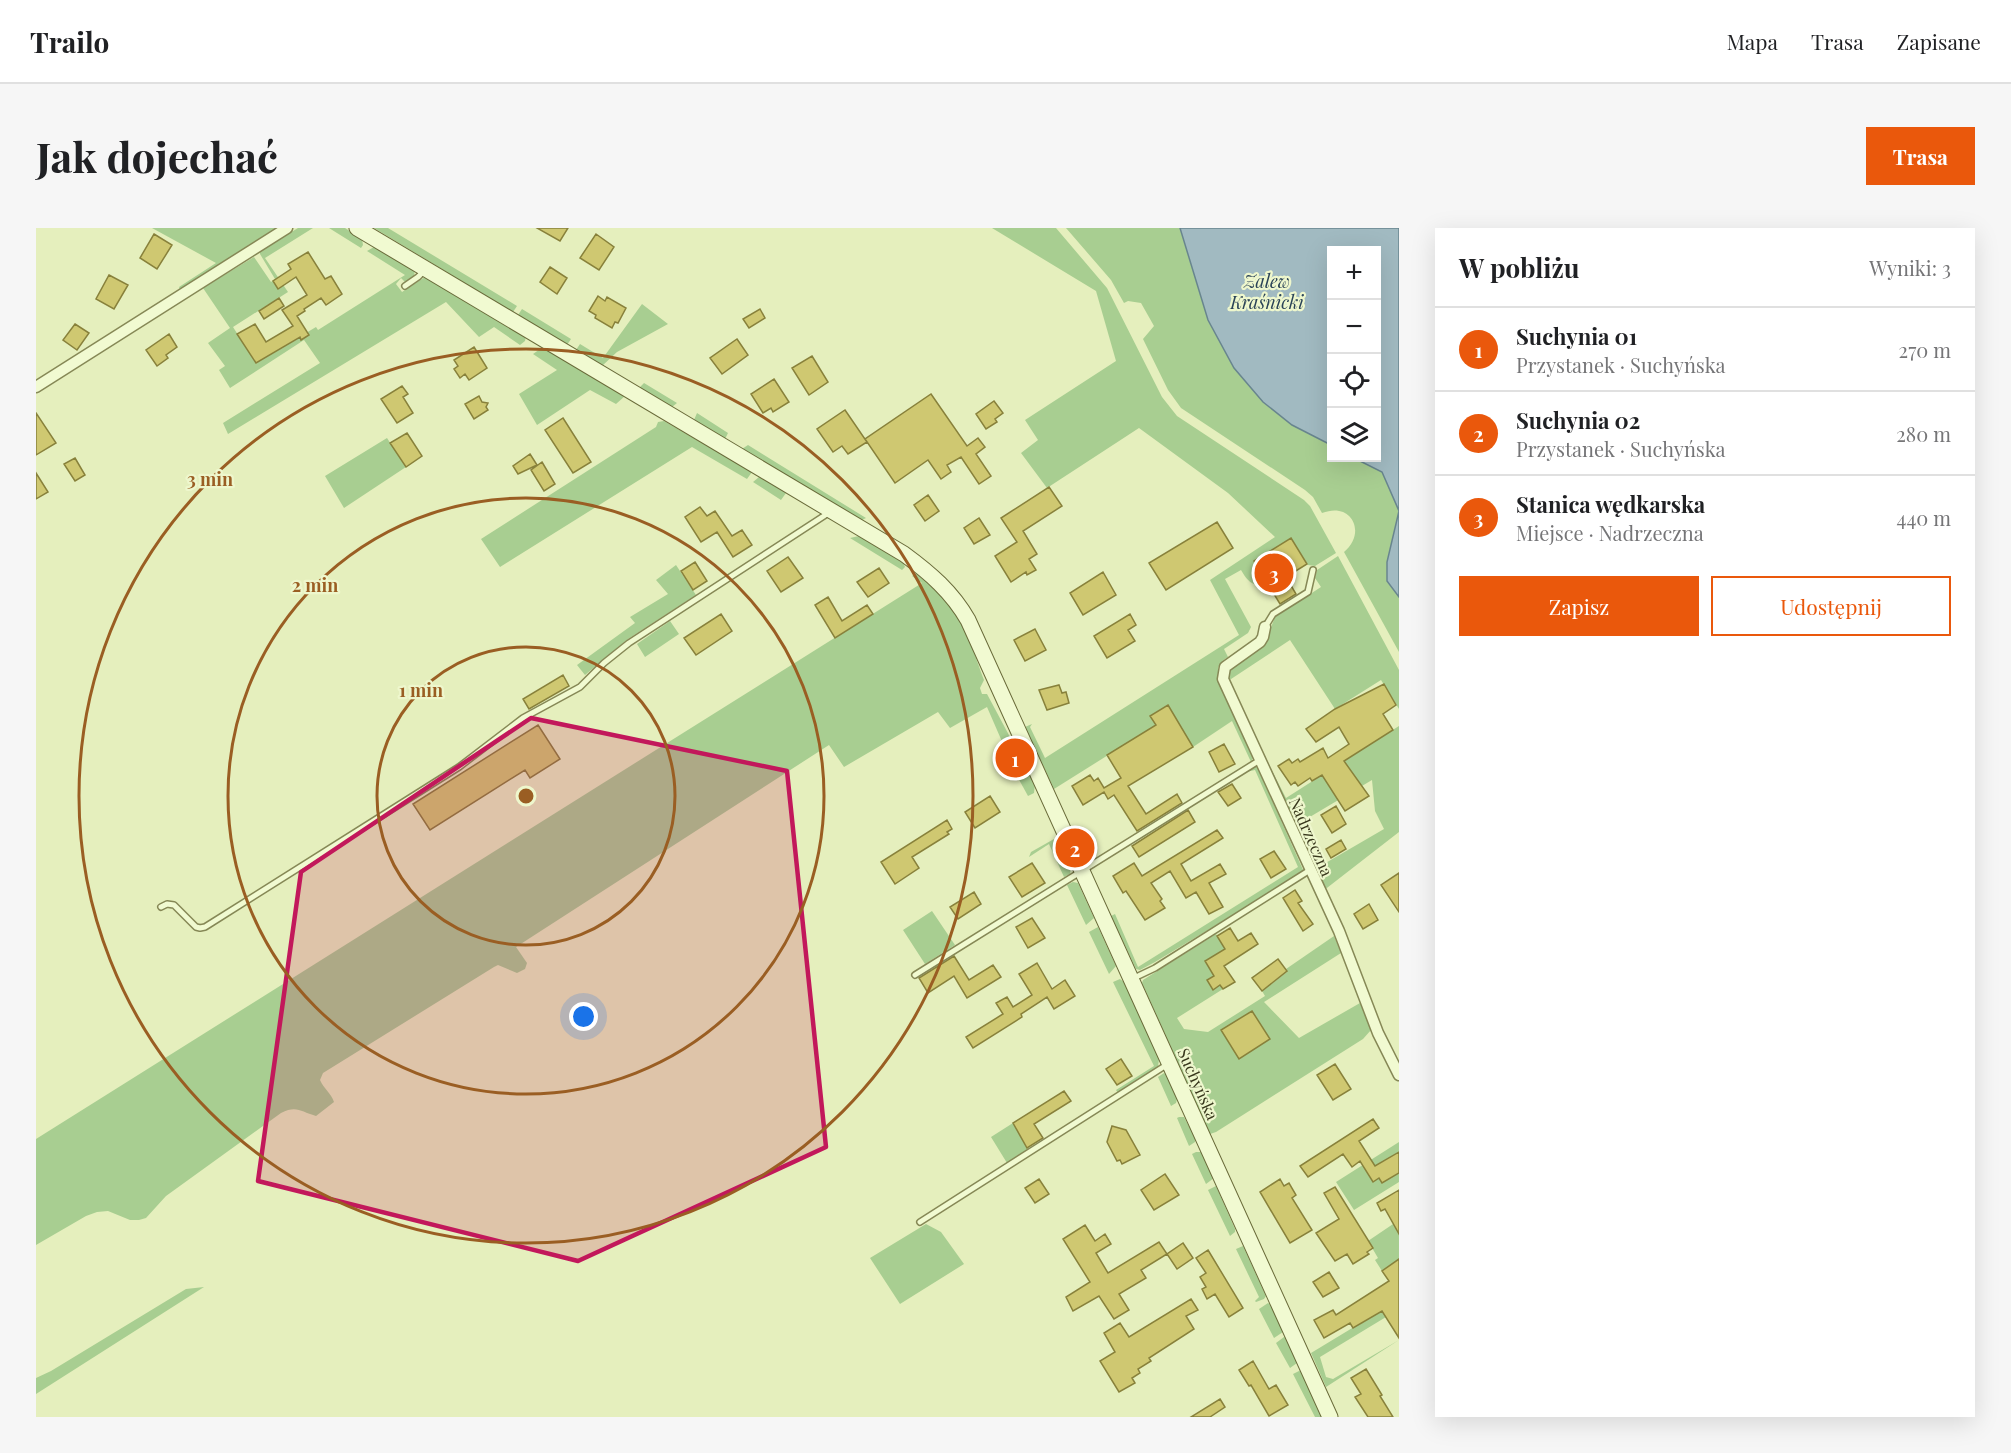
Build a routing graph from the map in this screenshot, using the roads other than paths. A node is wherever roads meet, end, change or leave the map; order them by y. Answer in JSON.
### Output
{"nodes":[{"id":1,"x":287,"y":228,"type":"edge"},
{"id":2,"x":357,"y":228,"type":"edge"},
{"id":3,"x":426,"y":269,"type":"junction"},
{"id":4,"x":405,"y":286,"type":"dead end"},
{"id":5,"x":36,"y":387,"type":"edge"},
{"id":6,"x":831,"y":511,"type":"junction"},
{"id":7,"x":1312,"y":570,"type":"dead end"},
{"id":8,"x":1265,"y":627,"type":"joint"},
{"id":9,"x":1260,"y":760,"type":"junction"},
{"id":10,"x":1310,"y":870,"type":"junction"},
{"id":11,"x":1082,"y":871,"type":"junction"},
{"id":12,"x":161,"y":907,"type":"dead end"},
{"id":13,"x":915,"y":975,"type":"dead end"},
{"id":14,"x":1132,"y":978,"type":"junction"},
{"id":15,"x":1169,"y":1063,"type":"junction"},
{"id":16,"x":1399,"y":1075,"type":"edge"},
{"id":17,"x":920,"y":1222,"type":"dead end"},
{"id":18,"x":1330,"y":1417,"type":"edge"}],
"edges":[{"from":1,"to":5,"type":"street"},
{"from":2,"to":3,"type":"street","name":"Suchyńska"},
{"from":3,"to":4,"type":"lane"},
{"from":3,"to":6,"type":"street","name":"Suchyńska"},
{"from":6,"to":11,"type":"street","name":"Suchyńska"},
{"from":6,"to":12,"type":"lane"},
{"from":7,"to":8,"type":"lane"},
{"from":8,"to":9,"type":"street","name":"Nadrzeczna"},
{"from":9,"to":10,"type":"street","name":"Nadrzeczna"},
{"from":9,"to":11,"type":"lane"},
{"from":10,"to":14,"type":"lane"},
{"from":10,"to":16,"type":"street","name":"Nadrzeczna"},
{"from":11,"to":13,"type":"lane"},
{"from":11,"to":14,"type":"street","name":"Suchyńska"},
{"from":14,"to":15,"type":"street","name":"Suchyńska"},
{"from":15,"to":17,"type":"lane"},
{"from":15,"to":18,"type":"street","name":"Suchyńska"}]}
